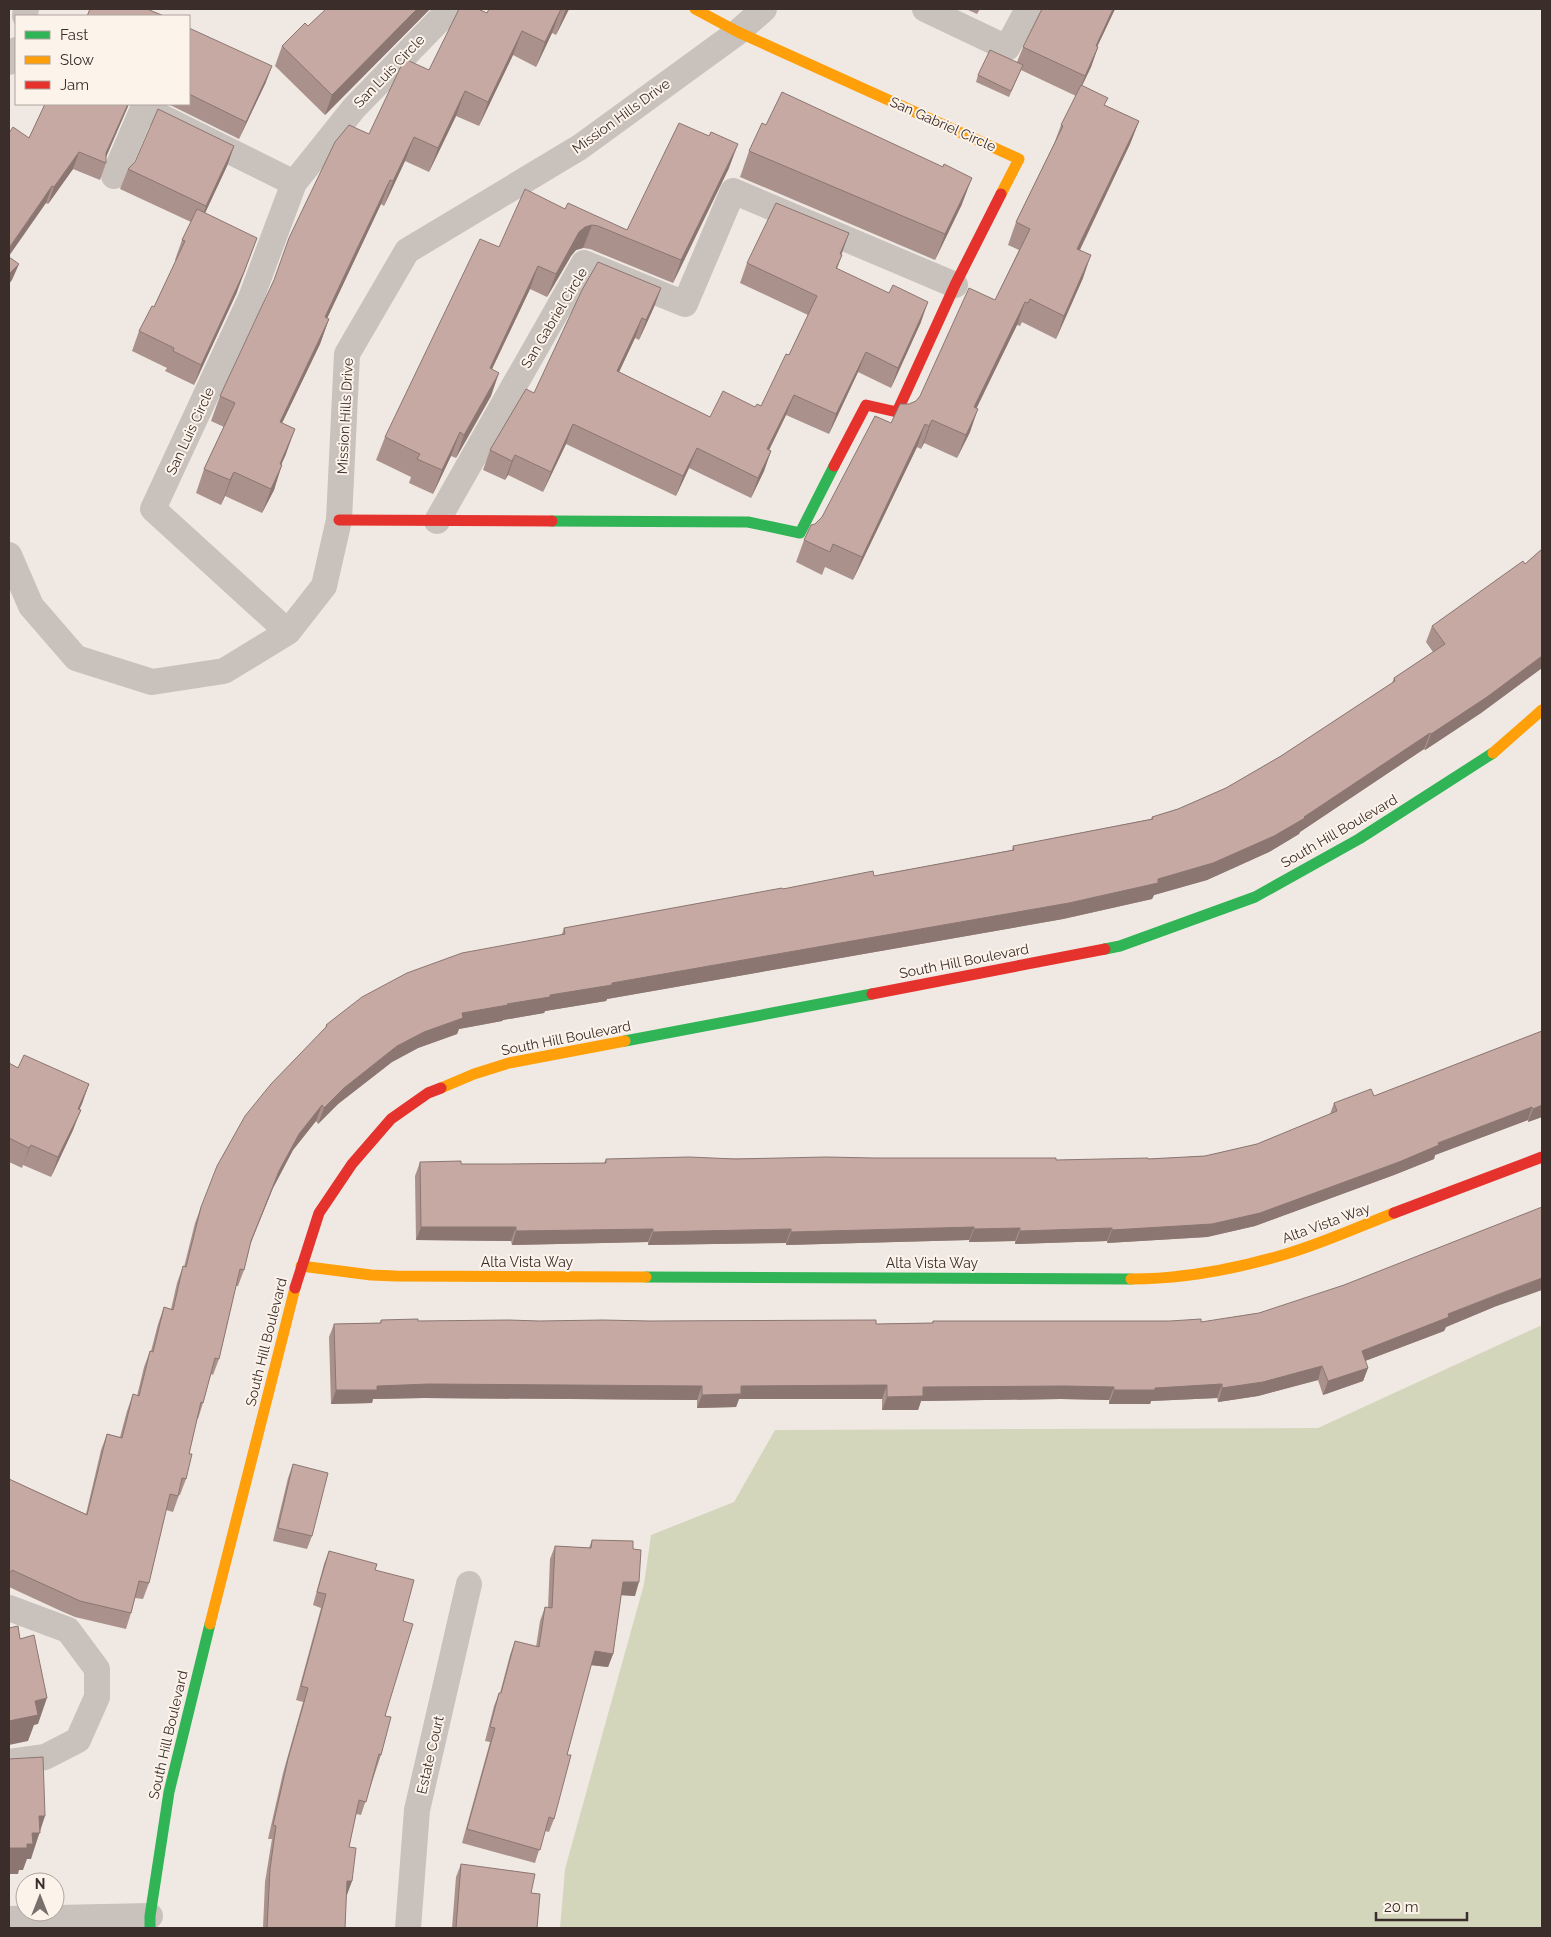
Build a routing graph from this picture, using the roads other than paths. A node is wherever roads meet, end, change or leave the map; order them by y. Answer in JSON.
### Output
{"nodes":[{"id":1,"x":450,"y":9,"type":"edge"},
{"id":2,"x":695,"y":9,"type":"edge"},
{"id":3,"x":764,"y":9,"type":"edge"},
{"id":4,"x":925,"y":9,"type":"edge"},
{"id":5,"x":1028,"y":9,"type":"edge"},
{"id":6,"x":738,"y":32,"type":"junction"},
{"id":7,"x":144,"y":106,"type":"edge"},
{"id":8,"x":114,"y":176,"type":"dead end"},
{"id":9,"x":294,"y":183,"type":"junction"},
{"id":10,"x":955,"y":285,"type":"junction"},
{"id":11,"x":340,"y":520,"type":"junction"},
{"id":12,"x":437,"y":522,"type":"junction"},
{"id":13,"x":9,"y":555,"type":"edge"},
{"id":14,"x":288,"y":632,"type":"junction"},
{"id":15,"x":1542,"y":710,"type":"edge"},
{"id":16,"x":1542,"y":1157,"type":"edge"},
{"id":17,"x":301,"y":1266,"type":"junction"},
{"id":18,"x":469,"y":1584,"type":"dead end"},
{"id":19,"x":9,"y":1608,"type":"edge"},
{"id":20,"x":9,"y":1762,"type":"edge"},
{"id":21,"x":9,"y":1919,"type":"edge"},
{"id":22,"x":150,"y":1922,"type":"edge"},
{"id":23,"x":408,"y":1928,"type":"edge"}],
"edges":[{"from":1,"to":9,"type":"street","name":"San Luis Circle"},
{"from":2,"to":6,"type":"street"},
{"from":3,"to":6,"type":"street","name":"Mission Hills Drive"},
{"from":4,"to":5,"type":"street"},
{"from":6,"to":10,"type":"street","name":"San Gabriel Circle"},
{"from":6,"to":11,"type":"street","name":"Mission Hills Drive"},
{"from":7,"to":8,"type":"street"},
{"from":7,"to":9,"type":"street"},
{"from":9,"to":14,"type":"street","name":"San Luis Circle"},
{"from":10,"to":12,"type":"street","name":"San Gabriel Circle"},
{"from":10,"to":12,"type":"street","name":"San Gabriel Circle"},
{"from":11,"to":12,"type":"street","name":"San Gabriel Circle"},
{"from":11,"to":14,"type":"street","name":"Mission Hills Drive"},
{"from":13,"to":14,"type":"street","name":"Mission Hills Drive"},
{"from":15,"to":17,"type":"street","name":"South Hill Boulevard"},
{"from":16,"to":17,"type":"street","name":"Alta Vista Way"},
{"from":17,"to":22,"type":"street","name":"South Hill Boulevard"},
{"from":18,"to":23,"type":"street","name":"Estate Court"},
{"from":19,"to":20,"type":"street"},
{"from":21,"to":22,"type":"street"}]}
